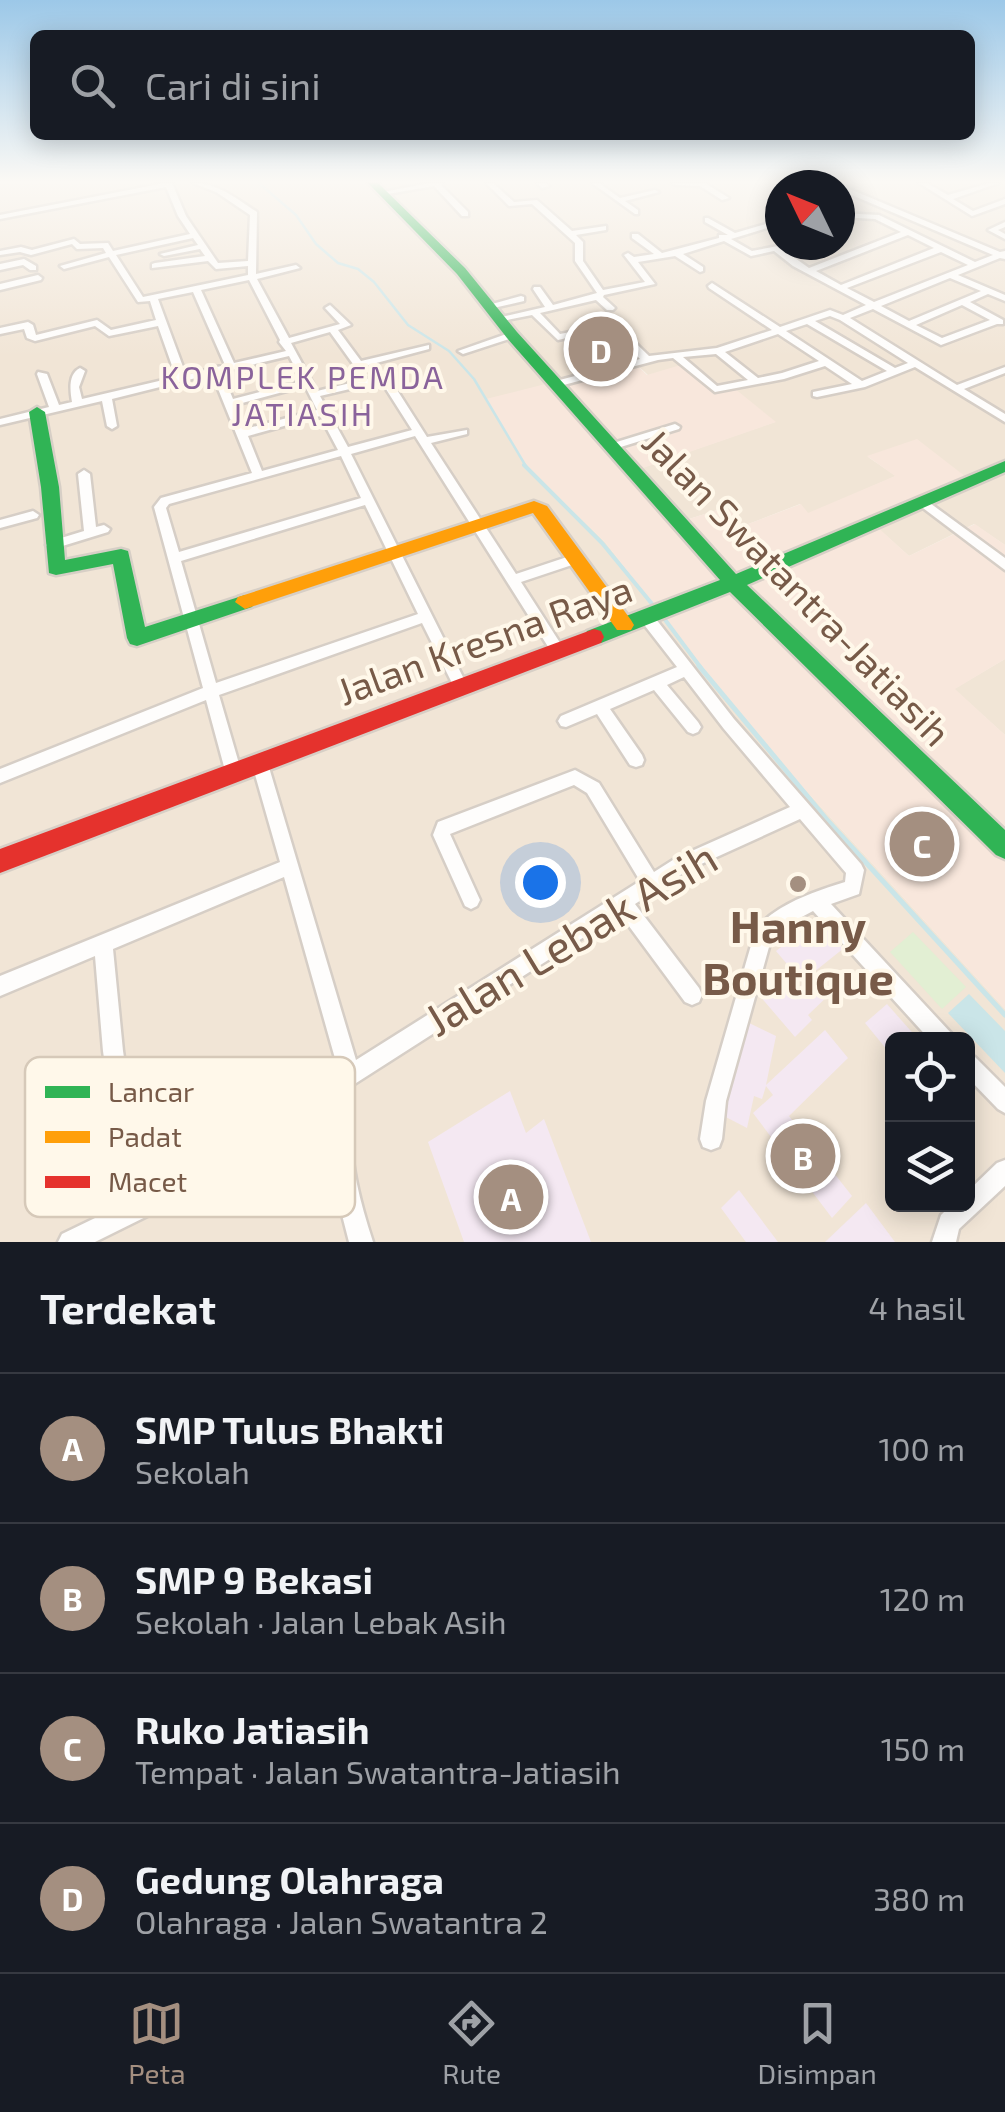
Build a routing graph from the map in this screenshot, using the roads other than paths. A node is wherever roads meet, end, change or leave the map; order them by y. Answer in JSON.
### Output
{"nodes":[{"id":1,"x":74,"y":241,"type":"joint"},
{"id":2,"x":165,"y":241,"type":"edge"},
{"id":3,"x":200,"y":241,"type":"edge"},
{"id":4,"x":252,"y":241,"type":"edge"},
{"id":5,"x":432,"y":241,"type":"edge"},
{"id":6,"x":578,"y":241,"type":"edge"},
{"id":7,"x":641,"y":241,"type":"edge"},
{"id":8,"x":713,"y":241,"type":"edge"},
{"id":9,"x":727,"y":241,"type":"edge"},
{"id":10,"x":886,"y":241,"type":"edge"},
{"id":11,"x":923,"y":241,"type":"edge"},
{"id":12,"x":970,"y":241,"type":"edge"},
{"id":13,"x":204,"y":246,"type":"junction"},
{"id":14,"x":940,"y":249,"type":"junction"},
{"id":15,"x":0,"y":253,"type":"edge"},
{"id":16,"x":676,"y":253,"type":"junction"},
{"id":17,"x":110,"y":254,"type":"junction"},
{"id":18,"x":164,"y":254,"type":"dead end"},
{"id":19,"x":1004,"y":255,"type":"edge"},
{"id":20,"x":655,"y":256,"type":"junction"},
{"id":21,"x":212,"y":258,"type":"junction"},
{"id":22,"x":251,"y":263,"type":"junction"},
{"id":23,"x":975,"y":265,"type":"junction"},
{"id":24,"x":0,"y":266,"type":"edge"},
{"id":25,"x":64,"y":266,"type":"dead end"},
{"id":26,"x":156,"y":266,"type":"dead end"},
{"id":27,"x":296,"y":268,"type":"dead end"},
{"id":28,"x":700,"y":268,"type":"dead end"},
{"id":29,"x":663,"y":270,"type":"dead end"},
{"id":30,"x":809,"y":271,"type":"junction"},
{"id":31,"x":950,"y":275,"type":"junction"},
{"id":32,"x":252,"y":278,"type":"junction"},
{"id":33,"x":0,"y":286,"type":"edge"},
{"id":34,"x":712,"y":286,"type":"dead end"},
{"id":35,"x":840,"y":288,"type":"junction"},
{"id":36,"x":196,"y":289,"type":"junction"},
{"id":37,"x":537,"y":289,"type":"dead end"},
{"id":38,"x":986,"y":292,"type":"junction"},
{"id":39,"x":600,"y":295,"type":"junction"},
{"id":40,"x":153,"y":298,"type":"junction"},
{"id":41,"x":1005,"y":298,"type":"edge"},
{"id":42,"x":521,"y":299,"type":"dead end"},
{"id":43,"x":963,"y":302,"type":"junction"},
{"id":44,"x":875,"y":307,"type":"junction"},
{"id":45,"x":330,"y":308,"type":"dead end"},
{"id":46,"x":550,"y":308,"type":"junction"},
{"id":47,"x":610,"y":308,"type":"dead end"},
{"id":48,"x":534,"y":312,"type":"junction"},
{"id":49,"x":843,"y":318,"type":"junction"},
{"id":50,"x":500,"y":320,"type":"junction"},
{"id":51,"x":808,"y":320,"type":"junction"},
{"id":52,"x":162,"y":322,"type":"junction"},
{"id":53,"x":1001,"y":323,"type":"edge"},
{"id":54,"x":907,"y":325,"type":"junction"},
{"id":55,"x":333,"y":330,"type":"junction"},
{"id":56,"x":777,"y":330,"type":"junction"},
{"id":57,"x":0,"y":331,"type":"edge"},
{"id":58,"x":426,"y":346,"type":"dead end"},
{"id":59,"x":288,"y":348,"type":"junction"},
{"id":60,"x":718,"y":350,"type":"junction"},
{"id":61,"x":463,"y":351,"type":"dead end"},
{"id":62,"x":677,"y":358,"type":"junction"},
{"id":63,"x":646,"y":360,"type":"junction"},
{"id":64,"x":827,"y":362,"type":"junction"},
{"id":65,"x":359,"y":364,"type":"junction"},
{"id":66,"x":915,"y":364,"type":"junction"},
{"id":67,"x":231,"y":368,"type":"junction"},
{"id":68,"x":1005,"y":370,"type":"edge"},
{"id":69,"x":80,"y":371,"type":"dead end"},
{"id":70,"x":216,"y":371,"type":"junction"},
{"id":71,"x":895,"y":372,"type":"junction"},
{"id":72,"x":42,"y":374,"type":"dead end"},
{"id":73,"x":182,"y":379,"type":"junction"},
{"id":74,"x":371,"y":380,"type":"junction"},
{"id":75,"x":755,"y":380,"type":"junction"},
{"id":76,"x":306,"y":383,"type":"junction"},
{"id":77,"x":556,"y":384,"type":"junction"},
{"id":78,"x":861,"y":384,"type":"junction"},
{"id":79,"x":956,"y":389,"type":"junction"},
{"id":80,"x":817,"y":394,"type":"dead end"},
{"id":81,"x":313,"y":395,"type":"junction"},
{"id":82,"x":106,"y":397,"type":"junction"},
{"id":83,"x":78,"y":403,"type":"junction"},
{"id":84,"x":229,"y":403,"type":"junction"},
{"id":85,"x":46,"y":410,"type":"junction"},
{"id":86,"x":322,"y":412,"type":"junction"},
{"id":87,"x":1005,"y":419,"type":"edge"},
{"id":88,"x":0,"y":422,"type":"edge"},
{"id":89,"x":112,"y":426,"type":"dead end"},
{"id":90,"x":675,"y":427,"type":"dead end"},
{"id":91,"x":463,"y":432,"type":"dead end"},
{"id":92,"x":241,"y":434,"type":"junction"},
{"id":93,"x":420,"y":436,"type":"junction"},
{"id":94,"x":611,"y":447,"type":"junction"},
{"id":95,"x":344,"y":450,"type":"junction"},
{"id":96,"x":1005,"y":466,"type":"edge"},
{"id":97,"x":84,"y":474,"type":"dead end"},
{"id":98,"x":258,"y":474,"type":"junction"},
{"id":99,"x":368,"y":500,"type":"junction"},
{"id":100,"x":923,"y":502,"type":"junction"},
{"id":101,"x":33,"y":515,"type":"dead end"},
{"id":102,"x":0,"y":524,"type":"edge"},
{"id":103,"x":479,"y":527,"type":"junction"},
{"id":104,"x":104,"y":529,"type":"dead end"},
{"id":105,"x":90,"y":533,"type":"junction"},
{"id":106,"x":52,"y":545,"type":"junction"},
{"id":107,"x":396,"y":555,"type":"junction"},
{"id":108,"x":175,"y":558,"type":"junction"},
{"id":109,"x":576,"y":559,"type":"junction"},
{"id":110,"x":1005,"y":565,"type":"edge"},
{"id":111,"x":514,"y":580,"type":"junction"},
{"id":112,"x":733,"y":584,"type":"junction"},
{"id":113,"x":655,"y":615,"type":"junction"},
{"id":114,"x":427,"y":616,"type":"junction"},
{"id":115,"x":192,"y":620,"type":"junction"},
{"id":116,"x":624,"y":625,"type":"junction"},
{"id":117,"x":557,"y":649,"type":"junction"},
{"id":118,"x":686,"y":670,"type":"junction"},
{"id":119,"x":657,"y":683,"type":"junction"},
{"id":120,"x":460,"y":685,"type":"junction"},
{"id":121,"x":212,"y":691,"type":"junction"},
{"id":122,"x":600,"y":706,"type":"junction"},
{"id":123,"x":566,"y":721,"type":"dead end"},
{"id":124,"x":693,"y":727,"type":"dead end"},
{"id":125,"x":636,"y":760,"type":"dead end"},
{"id":126,"x":260,"y":764,"type":"junction"},
{"id":127,"x":234,"y":774,"type":"junction"},
{"id":128,"x":0,"y":776,"type":"edge"},
{"id":129,"x":803,"y":809,"type":"junction"},
{"id":130,"x":1005,"y":847,"type":"edge"},
{"id":131,"x":0,"y":861,"type":"edge"},
{"id":132,"x":288,"y":867,"type":"junction"},
{"id":133,"x":652,"y":884,"type":"junction"},
{"id":134,"x":471,"y":900,"type":"dead end"},
{"id":135,"x":815,"y":900,"type":"junction"},
{"id":136,"x":624,"y":904,"type":"junction"},
{"id":137,"x":103,"y":942,"type":"junction"},
{"id":138,"x":0,"y":986,"type":"edge"},
{"id":139,"x":692,"y":996,"type":"dead end"},
{"id":140,"x":937,"y":1032,"type":"edge"},
{"id":141,"x":114,"y":1057,"type":"edge"},
{"id":142,"x":345,"y":1057,"type":"edge"},
{"id":143,"x":975,"y":1071,"type":"edge"},
{"id":144,"x":355,"y":1072,"type":"edge"},
{"id":145,"x":1005,"y":1102,"type":"edge"},
{"id":146,"x":710,"y":1139,"type":"dead end"},
{"id":147,"x":1005,"y":1170,"type":"edge"},
{"id":148,"x":122,"y":1217,"type":"edge"},
{"id":149,"x":355,"y":1217,"type":"edge"},
{"id":150,"x":70,"y":1242,"type":"edge"},
{"id":151,"x":362,"y":1242,"type":"edge"},
{"id":152,"x":944,"y":1242,"type":"edge"}],
"edges":[{"from":1,"to":15,"type":"street"},
{"from":1,"to":17,"type":"street"},
{"from":2,"to":17,"type":"street"},
{"from":3,"to":13,"type":"street"},
{"from":4,"to":22,"type":"street"},
{"from":5,"to":50,"type":"street","name":"Jalan Swatantra-Jatiasih"},
{"from":6,"to":39,"type":"street"},
{"from":7,"to":20,"type":"street"},
{"from":8,"to":16,"type":"street"},
{"from":9,"to":30,"type":"street"},
{"from":10,"to":30,"type":"street"},
{"from":11,"to":14,"type":"street"},
{"from":12,"to":19,"type":"street"},
{"from":13,"to":18,"type":"street"},
{"from":13,"to":21,"type":"street"},
{"from":14,"to":23,"type":"street"},
{"from":14,"to":35,"type":"street"},
{"from":16,"to":20,"type":"street"},
{"from":16,"to":28,"type":"street"},
{"from":17,"to":25,"type":"street"},
{"from":17,"to":40,"type":"street"},
{"from":19,"to":23,"type":"street"},
{"from":20,"to":29,"type":"street"},
{"from":20,"to":39,"type":"street"},
{"from":21,"to":22,"type":"street"},
{"from":21,"to":26,"type":"street"},
{"from":22,"to":32,"type":"street"},
{"from":23,"to":31,"type":"street"},
{"from":24,"to":33,"type":"street"},
{"from":27,"to":32,"type":"street"},
{"from":30,"to":35,"type":"street"},
{"from":31,"to":38,"type":"street"},
{"from":31,"to":44,"type":"street"},
{"from":32,"to":36,"type":"street"},
{"from":32,"to":59,"type":"street"},
{"from":34,"to":56,"type":"street"},
{"from":35,"to":44,"type":"street"},
{"from":36,"to":40,"type":"street"},
{"from":36,"to":67,"type":"street"},
{"from":37,"to":46,"type":"street"},
{"from":38,"to":41,"type":"street"},
{"from":38,"to":43,"type":"street"},
{"from":39,"to":46,"type":"street"},
{"from":39,"to":47,"type":"street"},
{"from":40,"to":52,"type":"street"},
{"from":42,"to":50,"type":"street"},
{"from":43,"to":53,"type":"street"},
{"from":43,"to":54,"type":"street"},
{"from":44,"to":49,"type":"street"},
{"from":44,"to":54,"type":"street"},
{"from":45,"to":55,"type":"street"},
{"from":46,"to":48,"type":"street"},
{"from":48,"to":50,"type":"street"},
{"from":48,"to":63,"type":"street"},
{"from":49,"to":51,"type":"street"},
{"from":49,"to":66,"type":"street"},
{"from":50,"to":61,"type":"street"},
{"from":50,"to":77,"type":"street","name":"Jalan Swatantra-Jatiasih"},
{"from":51,"to":56,"type":"street"},
{"from":51,"to":71,"type":"street"},
{"from":52,"to":57,"type":"street"},
{"from":52,"to":73,"type":"street"},
{"from":53,"to":54,"type":"street"},
{"from":55,"to":59,"type":"street"},
{"from":55,"to":65,"type":"street"},
{"from":56,"to":60,"type":"street"},
{"from":56,"to":64,"type":"street"},
{"from":58,"to":65,"type":"street"},
{"from":59,"to":67,"type":"street"},
{"from":59,"to":76,"type":"street"},
{"from":60,"to":62,"type":"street"},
{"from":60,"to":75,"type":"street"},
{"from":62,"to":63,"type":"street"},
{"from":62,"to":75,"type":"street"},
{"from":63,"to":77,"type":"street"},
{"from":64,"to":75,"type":"street"},
{"from":64,"to":78,"type":"street"},
{"from":65,"to":74,"type":"street"},
{"from":66,"to":71,"type":"street"},
{"from":66,"to":79,"type":"street"},
{"from":67,"to":70,"type":"street"},
{"from":68,"to":79,"type":"street"},
{"from":69,"to":83,"type":"street"},
{"from":70,"to":73,"type":"street"},
{"from":70,"to":84,"type":"street"},
{"from":71,"to":78,"type":"street"},
{"from":72,"to":85,"type":"street"},
{"from":73,"to":82,"type":"street"},
{"from":74,"to":81,"type":"street"},
{"from":74,"to":93,"type":"street"},
{"from":76,"to":81,"type":"street"},
{"from":76,"to":84,"type":"street"},
{"from":77,"to":94,"type":"street","name":"Jalan Swatantra-Jatiasih"},
{"from":78,"to":80,"type":"street"},
{"from":79,"to":87,"type":"street"},
{"from":81,"to":86,"type":"street"},
{"from":82,"to":83,"type":"street"},
{"from":82,"to":89,"type":"street"},
{"from":83,"to":85,"type":"street"},
{"from":84,"to":92,"type":"street"},
{"from":85,"to":88,"type":"street"},
{"from":85,"to":106,"type":"street"},
{"from":86,"to":92,"type":"street"},
{"from":86,"to":95,"type":"street"},
{"from":90,"to":94,"type":"street"},
{"from":91,"to":93,"type":"street"},
{"from":92,"to":98,"type":"street"},
{"from":93,"to":95,"type":"street"},
{"from":93,"to":103,"type":"street"},
{"from":94,"to":112,"type":"street","name":"Jalan Swatantra-Jatiasih"},
{"from":95,"to":98,"type":"street"},
{"from":95,"to":99,"type":"street"},
{"from":96,"to":100,"type":"street","name":"Jalan Kresna Raya"},
{"from":97,"to":105,"type":"street"},
{"from":98,"to":108,"type":"street"},
{"from":99,"to":107,"type":"street"},
{"from":99,"to":108,"type":"street"},
{"from":100,"to":110,"type":"street"},
{"from":100,"to":112,"type":"street","name":"Jalan Kresna Raya"},
{"from":101,"to":102,"type":"street"},
{"from":103,"to":107,"type":"street"},
{"from":103,"to":109,"type":"street"},
{"from":103,"to":111,"type":"street"},
{"from":104,"to":105,"type":"street"},
{"from":105,"to":106,"type":"street"},
{"from":106,"to":115,"type":"street"},
{"from":107,"to":114,"type":"street"},
{"from":107,"to":115,"type":"street"},
{"from":108,"to":115,"type":"street"},
{"from":109,"to":111,"type":"street"},
{"from":109,"to":116,"type":"street"},
{"from":111,"to":117,"type":"street"},
{"from":112,"to":113,"type":"street","name":"Jalan Kresna Raya"},
{"from":112,"to":130,"type":"street","name":"Jalan Swatantra-Jatiasih"},
{"from":113,"to":116,"type":"street","name":"Jalan Kresna Raya"},
{"from":113,"to":118,"type":"street"},
{"from":114,"to":120,"type":"street"},
{"from":114,"to":121,"type":"street"},
{"from":115,"to":121,"type":"street"},
{"from":116,"to":117,"type":"street","name":"Jalan Kresna Raya"},
{"from":117,"to":120,"type":"street","name":"Jalan Kresna Raya"},
{"from":118,"to":119,"type":"street"},
{"from":118,"to":129,"type":"street"},
{"from":119,"to":122,"type":"street"},
{"from":119,"to":124,"type":"street"},
{"from":120,"to":126,"type":"street","name":"Jalan Kresna Raya"},
{"from":121,"to":127,"type":"street"},
{"from":121,"to":128,"type":"street"},
{"from":122,"to":123,"type":"street"},
{"from":122,"to":125,"type":"street"},
{"from":126,"to":127,"type":"street","name":"Jalan Kresna Raya"},
{"from":126,"to":132,"type":"street"},
{"from":127,"to":131,"type":"street","name":"Jalan Kresna Raya"},
{"from":129,"to":133,"type":"street","name":"Jalan Lebak Asih"},
{"from":129,"to":135,"type":"street"},
{"from":132,"to":137,"type":"street"},
{"from":132,"to":142,"type":"street"},
{"from":133,"to":134,"type":"street"},
{"from":133,"to":136,"type":"street","name":"Jalan Lebak Asih"},
{"from":135,"to":140,"type":"street"},
{"from":135,"to":146,"type":"street"},
{"from":136,"to":139,"type":"street"},
{"from":136,"to":144,"type":"street","name":"Jalan Lebak Asih"},
{"from":137,"to":138,"type":"street"},
{"from":137,"to":141,"type":"street"},
{"from":143,"to":145,"type":"street"},
{"from":147,"to":152,"type":"street"},
{"from":148,"to":150,"type":"street"},
{"from":149,"to":151,"type":"street"}]}
